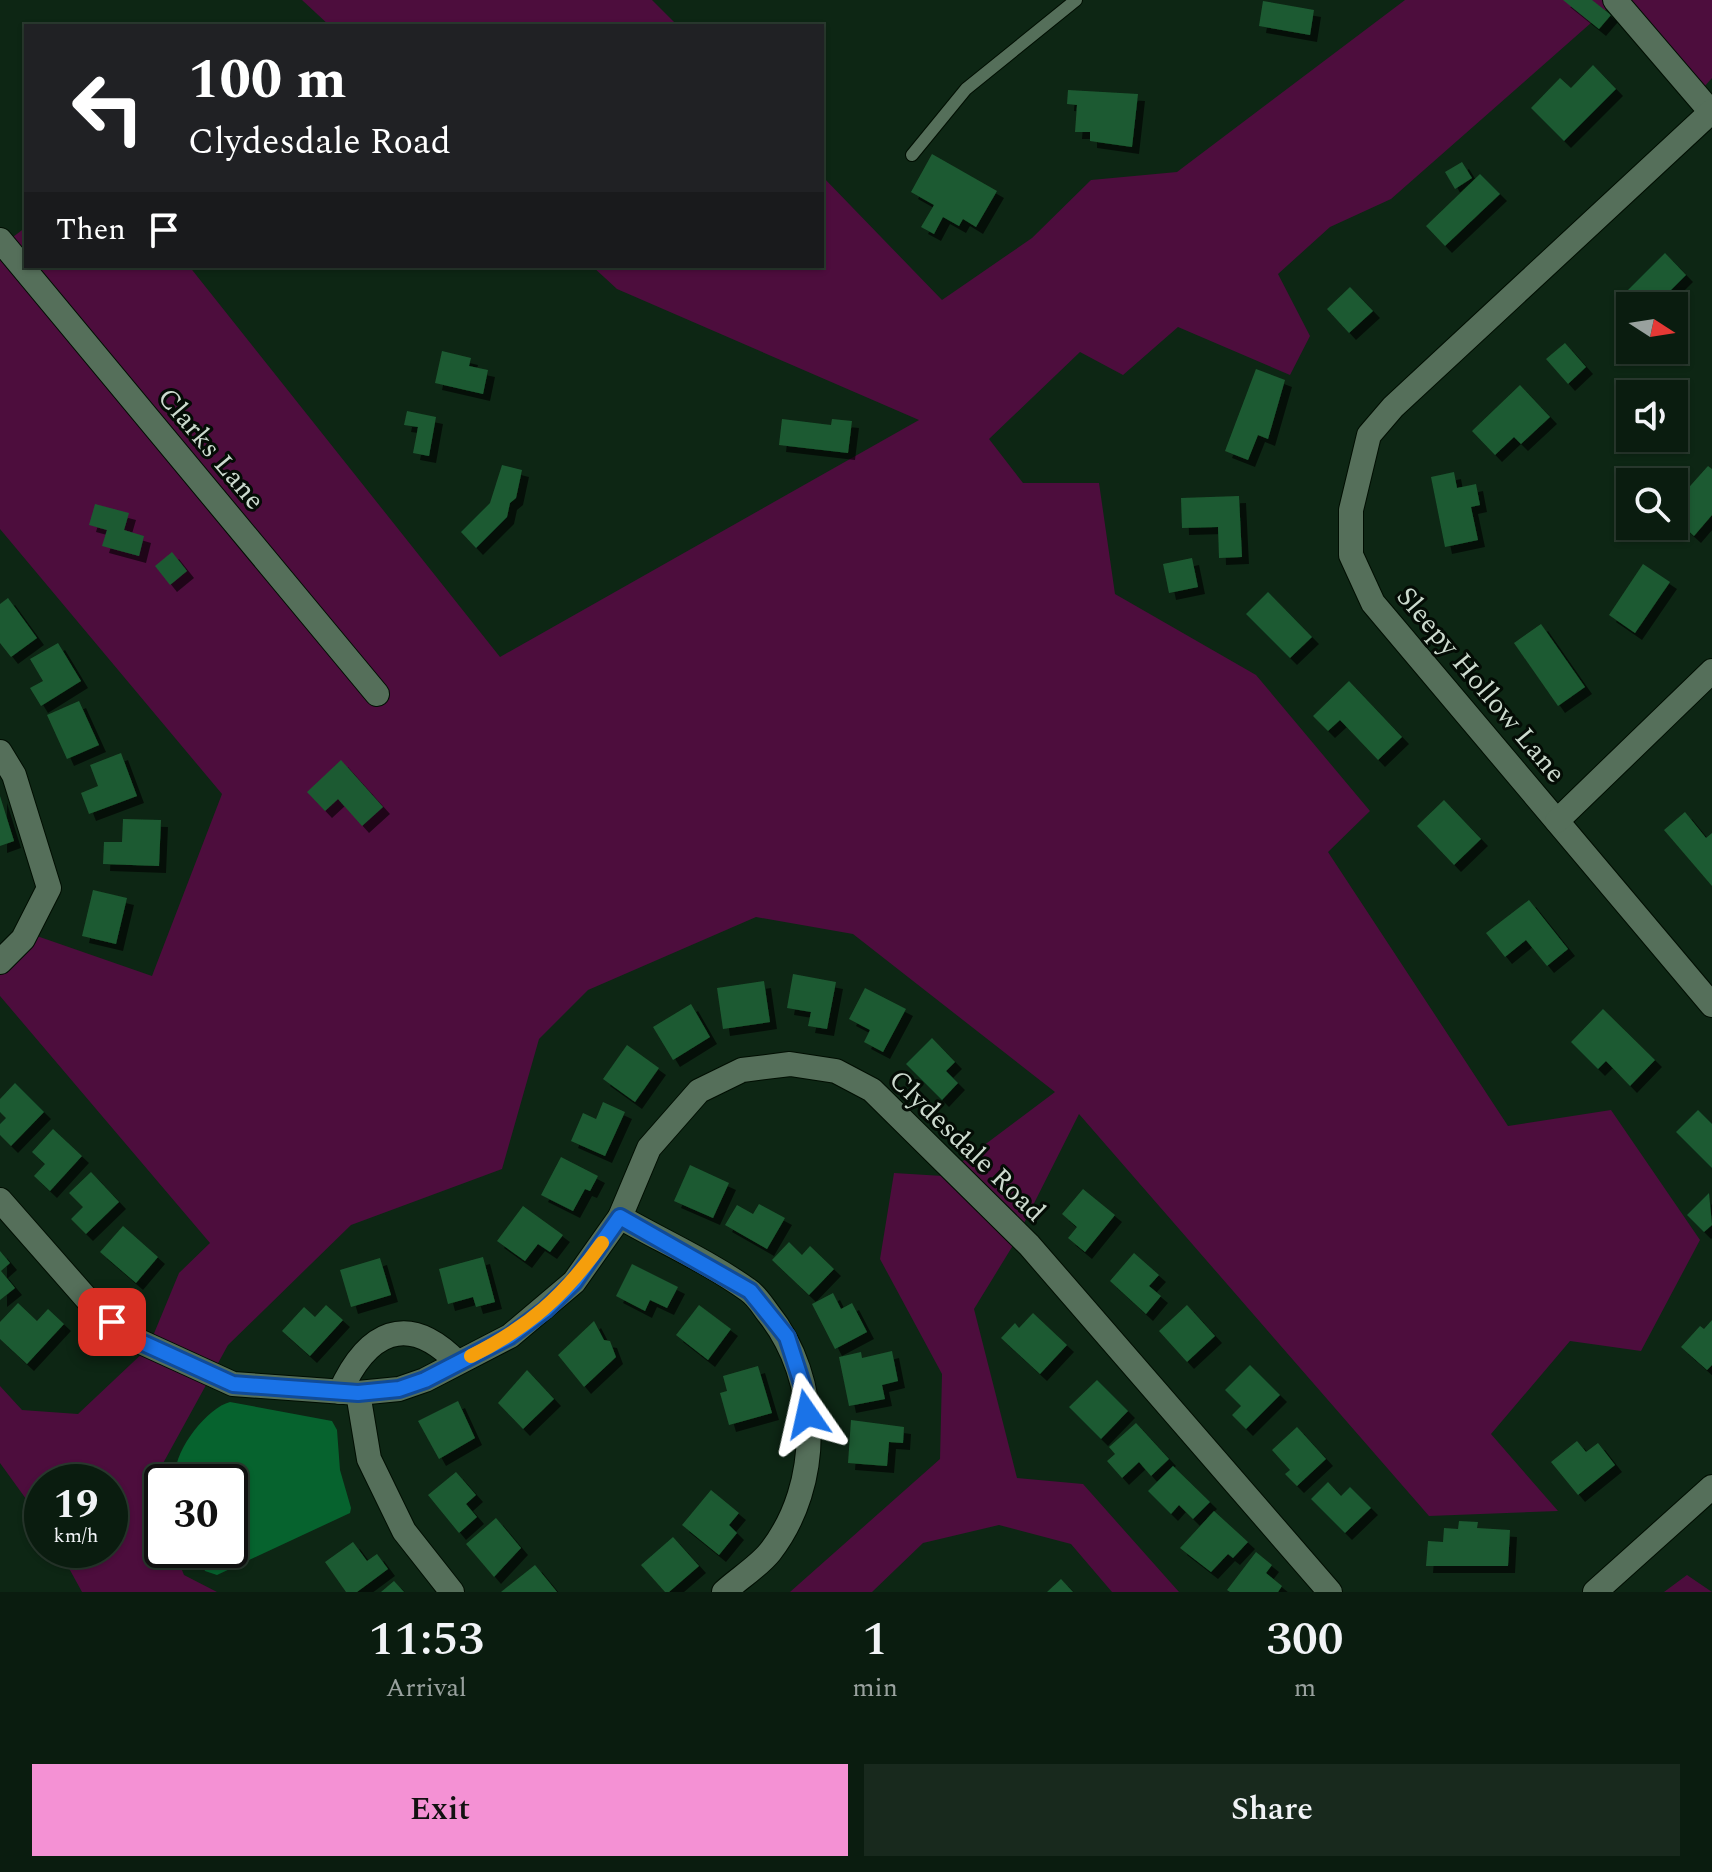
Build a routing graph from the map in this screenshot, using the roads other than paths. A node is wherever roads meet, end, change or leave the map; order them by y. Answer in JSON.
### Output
{"nodes":[{"id":1,"x":1076,"y":0,"type":"edge"},
{"id":2,"x":1615,"y":0,"type":"edge"},
{"id":3,"x":1712,"y":112,"type":"edge"},
{"id":4,"x":912,"y":155,"type":"dead end"},
{"id":5,"x":0,"y":240,"type":"edge"},
{"id":6,"x":1712,"y":671,"type":"edge"},
{"id":7,"x":377,"y":694,"type":"dead end"},
{"id":8,"x":0,"y":752,"type":"edge"},
{"id":9,"x":1557,"y":821,"type":"junction"},
{"id":10,"x":0,"y":962,"type":"edge"},
{"id":11,"x":1712,"y":1005,"type":"edge"},
{"id":12,"x":0,"y":1200,"type":"edge"},
{"id":13,"x":620,"y":1217,"type":"junction"},
{"id":14,"x":457,"y":1362,"type":"junction"},
{"id":15,"x":349,"y":1393,"type":"junction"},
{"id":16,"x":1712,"y":1487,"type":"edge"},
{"id":17,"x":452,"y":1592,"type":"edge"},
{"id":18,"x":724,"y":1592,"type":"edge"},
{"id":19,"x":1330,"y":1592,"type":"edge"},
{"id":20,"x":1595,"y":1592,"type":"edge"}],
"edges":[{"from":1,"to":4,"type":"lane"},
{"from":2,"to":3,"type":"street"},
{"from":3,"to":9,"type":"street","name":"Sleepy Hollow Lane"},
{"from":5,"to":7,"type":"street","name":"Clarks Lane"},
{"from":6,"to":9,"type":"street"},
{"from":8,"to":10,"type":"street"},
{"from":9,"to":11,"type":"street","name":"Sleepy Hollow Lane"},
{"from":12,"to":15,"type":"street","name":"Clydesdale Road"},
{"from":13,"to":14,"type":"street","name":"Clydesdale Road"},
{"from":13,"to":18,"type":"street"},
{"from":13,"to":19,"type":"street","name":"Clydesdale Road"},
{"from":14,"to":15,"type":"street","name":"Clydesdale Road"},
{"from":14,"to":15,"type":"street"},
{"from":15,"to":17,"type":"street"},
{"from":16,"to":20,"type":"street"}]}
